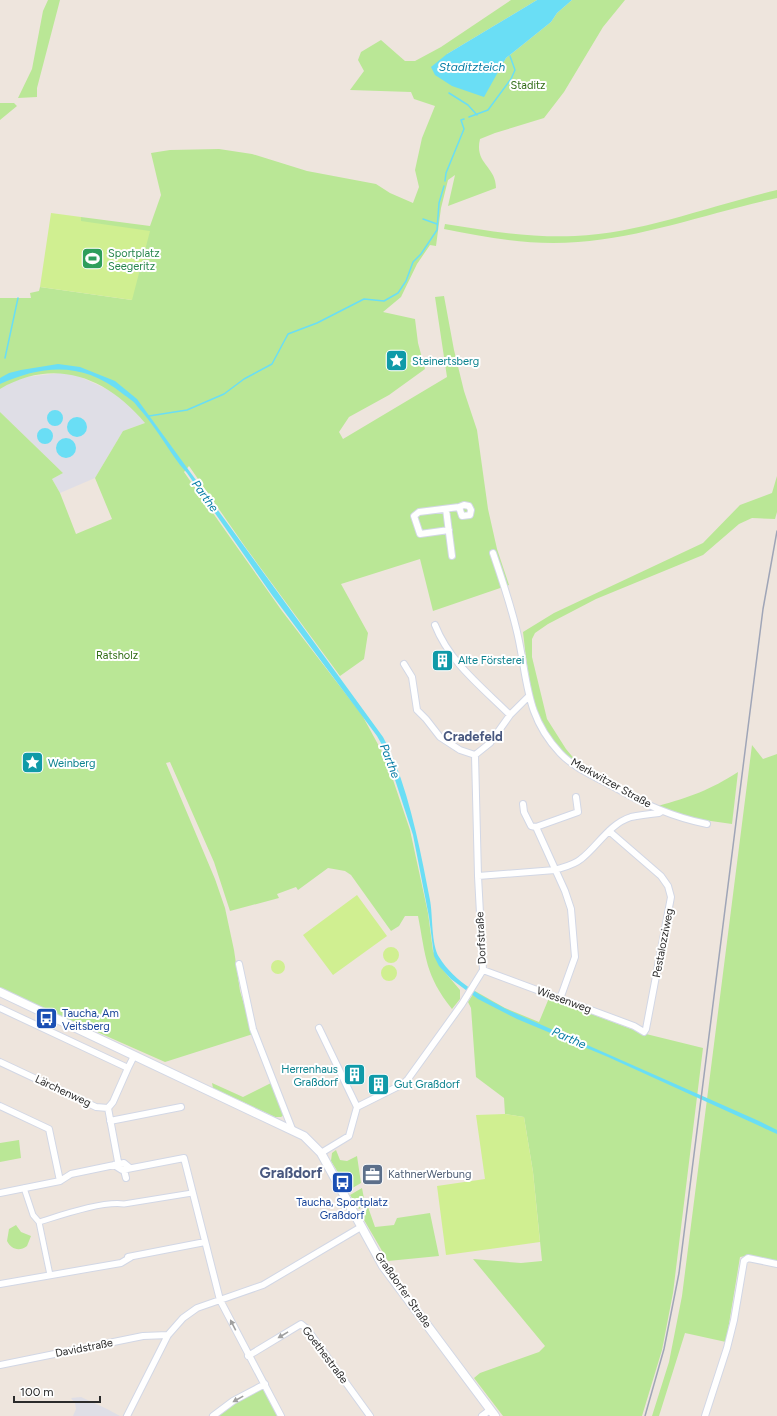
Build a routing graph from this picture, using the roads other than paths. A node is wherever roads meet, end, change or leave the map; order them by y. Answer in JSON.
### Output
{"nodes":[{"id":1,"x":459,"y":507,"type":"dead end"},
{"id":2,"x":446,"y":509,"type":"junction"},
{"id":3,"x":449,"y":530,"type":"junction"},
{"id":4,"x":493,"y":554,"type":"dead end"},
{"id":5,"x":452,"y":556,"type":"dead end"},
{"id":6,"x":435,"y":625,"type":"dead end"},
{"id":7,"x":404,"y":664,"type":"dead end"},
{"id":8,"x":528,"y":697,"type":"junction"},
{"id":9,"x":510,"y":715,"type":"junction"},
{"id":10,"x":475,"y":755,"type":"junction"},
{"id":11,"x":576,"y":797,"type":"dead end"},
{"id":12,"x":523,"y":804,"type":"dead end"},
{"id":13,"x":662,"y":811,"type":"junction"},
{"id":14,"x":707,"y":824,"type":"dead end"},
{"id":15,"x":536,"y":827,"type":"junction"},
{"id":16,"x":609,"y":831,"type":"junction"},
{"id":17,"x":555,"y":870,"type":"junction"},
{"id":18,"x":478,"y":876,"type":"junction"},
{"id":19,"x":239,"y":964,"type":"dead end"},
{"id":20,"x":483,"y":970,"type":"junction"},
{"id":21,"x":0,"y":992,"type":"edge"},
{"id":22,"x":560,"y":999,"type":"junction"},
{"id":23,"x":0,"y":1008,"type":"edge"},
{"id":24,"x":319,"y":1028,"type":"dead end"},
{"id":25,"x":644,"y":1032,"type":"joint"},
{"id":26,"x":134,"y":1056,"type":"junction"},
{"id":27,"x":0,"y":1062,"type":"edge"},
{"id":28,"x":128,"y":1068,"type":"junction"},
{"id":29,"x":0,"y":1106,"type":"edge"},
{"id":30,"x":182,"y":1107,"type":"dead end"},
{"id":31,"x":357,"y":1107,"type":"junction"},
{"id":32,"x":108,"y":1108,"type":"junction"},
{"id":33,"x":110,"y":1121,"type":"junction"},
{"id":34,"x":292,"y":1129,"type":"junction"},
{"id":35,"x":322,"y":1153,"type":"junction"},
{"id":36,"x":121,"y":1167,"type":"junction"},
{"id":37,"x":126,"y":1178,"type":"dead end"},
{"id":38,"x":60,"y":1181,"type":"junction"},
{"id":39,"x":24,"y":1188,"type":"junction"},
{"id":40,"x":0,"y":1193,"type":"edge"},
{"id":41,"x":192,"y":1193,"type":"junction"},
{"id":42,"x":39,"y":1222,"type":"junction"},
{"id":43,"x":361,"y":1227,"type":"junction"},
{"id":44,"x":205,"y":1242,"type":"junction"},
{"id":45,"x":777,"y":1264,"type":"edge"},
{"id":46,"x":50,"y":1275,"type":"junction"},
{"id":47,"x":0,"y":1284,"type":"edge"},
{"id":48,"x":220,"y":1300,"type":"junction"},
{"id":49,"x":168,"y":1335,"type":"junction"},
{"id":50,"x":248,"y":1356,"type":"junction"},
{"id":51,"x":0,"y":1365,"type":"edge"},
{"id":52,"x":265,"y":1384,"type":"junction"},
{"id":53,"x":493,"y":1413,"type":"edge"},
{"id":54,"x":127,"y":1416,"type":"edge"},
{"id":55,"x":213,"y":1416,"type":"edge"},
{"id":56,"x":281,"y":1416,"type":"edge"},
{"id":57,"x":370,"y":1416,"type":"edge"},
{"id":58,"x":482,"y":1416,"type":"edge"},
{"id":59,"x":704,"y":1416,"type":"edge"}],
"edges":[{"from":1,"to":2,"type":"street"},
{"from":2,"to":3,"type":"street"},
{"from":2,"to":3,"type":"street"},
{"from":3,"to":5,"type":"street"},
{"from":4,"to":8,"type":"street","name":"Merkwitzer Straße"},
{"from":6,"to":9,"type":"street"},
{"from":7,"to":10,"type":"street"},
{"from":8,"to":9,"type":"street"},
{"from":8,"to":13,"type":"street","name":"Merkwitzer Straße"},
{"from":9,"to":10,"type":"street"},
{"from":10,"to":18,"type":"street","name":"Dorfstraße"},
{"from":11,"to":15,"type":"street"},
{"from":12,"to":15,"type":"street"},
{"from":13,"to":14,"type":"street","name":"Merkwitzer Straße"},
{"from":13,"to":16,"type":"street"},
{"from":15,"to":17,"type":"street"},
{"from":16,"to":17,"type":"street"},
{"from":16,"to":25,"type":"street","name":"Pestalozziweg"},
{"from":17,"to":18,"type":"street"},
{"from":17,"to":22,"type":"street"},
{"from":18,"to":20,"type":"street","name":"Dorfstraße"},
{"from":19,"to":34,"type":"street"},
{"from":20,"to":22,"type":"street","name":"Wiesenweg"},
{"from":20,"to":31,"type":"street","name":"Dorfstraße"},
{"from":21,"to":26,"type":"street","name":"Graßdorfer Straße"},
{"from":22,"to":25,"type":"street","name":"Wiesenweg"},
{"from":23,"to":28,"type":"street"},
{"from":24,"to":31,"type":"street"},
{"from":26,"to":28,"type":"street"},
{"from":26,"to":34,"type":"street","name":"Graßdorfer Straße"},
{"from":27,"to":32,"type":"street","name":"Lärchenweg"},
{"from":28,"to":32,"type":"street"},
{"from":29,"to":38,"type":"street"},
{"from":30,"to":33,"type":"street"},
{"from":31,"to":35,"type":"street"},
{"from":32,"to":33,"type":"street"},
{"from":33,"to":36,"type":"street"},
{"from":34,"to":35,"type":"street","name":"Graßdorfer Straße"},
{"from":35,"to":43,"type":"street","name":"Graßdorfer Straße"},
{"from":36,"to":37,"type":"street"},
{"from":36,"to":38,"type":"street"},
{"from":36,"to":41,"type":"street"},
{"from":38,"to":39,"type":"street"},
{"from":39,"to":40,"type":"street"},
{"from":39,"to":42,"type":"street"},
{"from":41,"to":42,"type":"street"},
{"from":41,"to":44,"type":"street"},
{"from":42,"to":46,"type":"street"},
{"from":43,"to":48,"type":"street"},
{"from":43,"to":53,"type":"street","name":"Graßdorfer Straße"},
{"from":44,"to":46,"type":"street"},
{"from":44,"to":48,"type":"street"},
{"from":45,"to":59,"type":"street"},
{"from":46,"to":47,"type":"street"},
{"from":48,"to":49,"type":"street"},
{"from":50,"to":48,"type":"street","one_way":true},
{"from":49,"to":51,"type":"street","name":"Davidstraße"},
{"from":49,"to":54,"type":"street"},
{"from":50,"to":52,"type":"street"},
{"from":57,"to":50,"type":"street","name":"Goethestraße","one_way":true},
{"from":52,"to":55,"type":"street","one_way":true},
{"from":52,"to":56,"type":"street"},
{"from":53,"to":58,"type":"street"}]}
